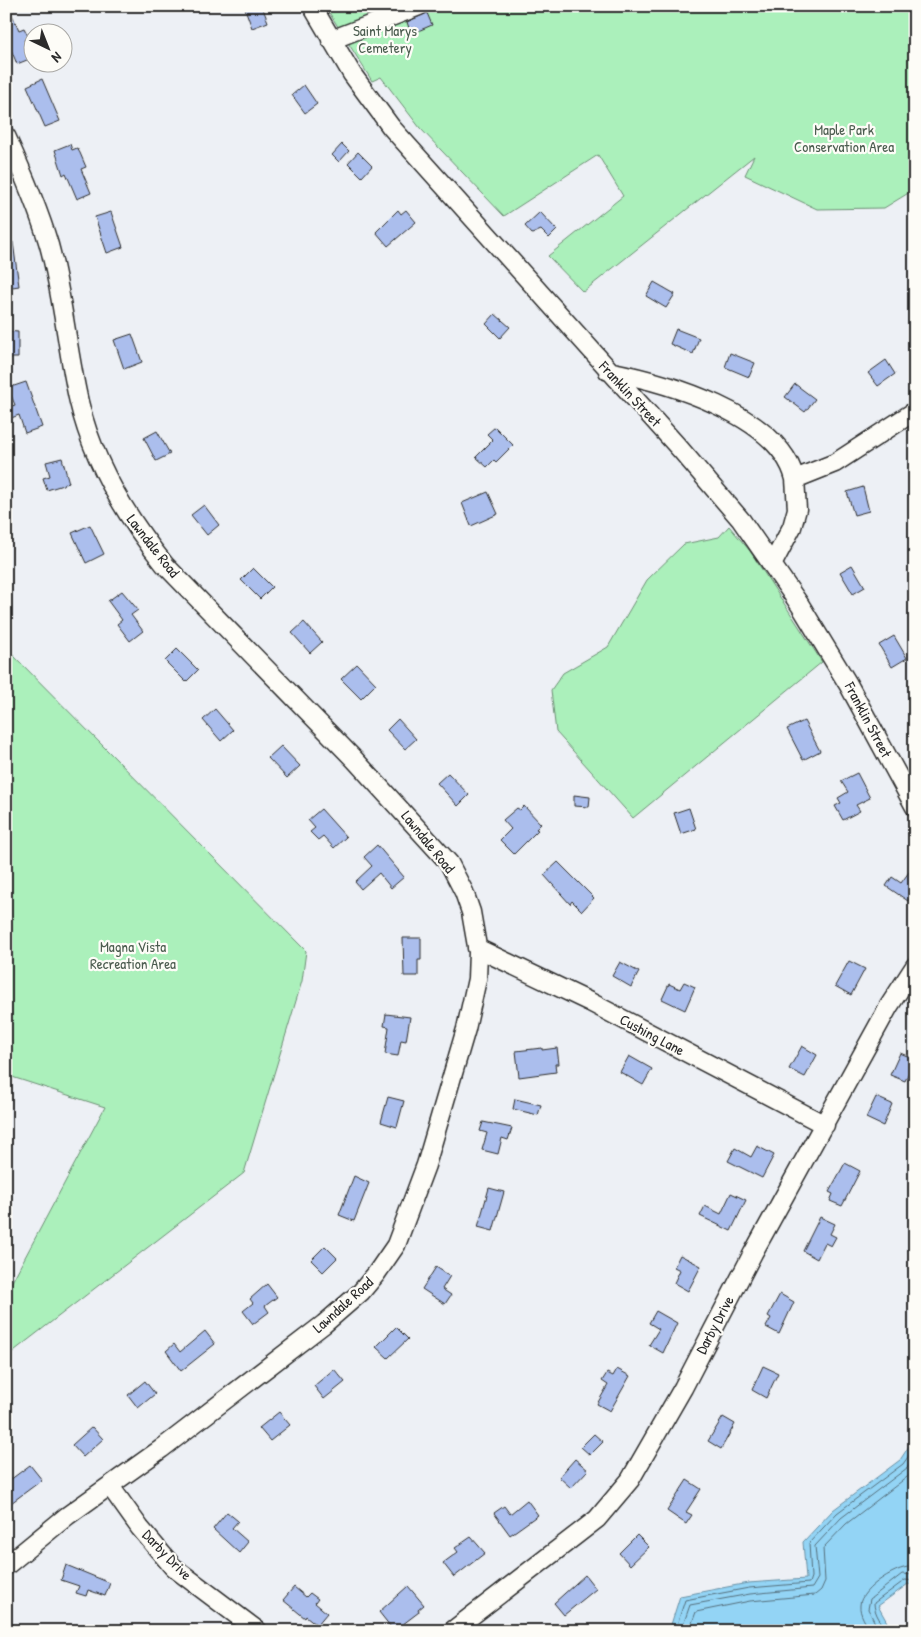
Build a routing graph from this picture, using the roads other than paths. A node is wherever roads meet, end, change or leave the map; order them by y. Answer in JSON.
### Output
{"nodes":[{"id":1,"x":312,"y":6,"type":"edge"},
{"id":2,"x":419,"y":6,"type":"edge"},
{"id":3,"x":331,"y":40,"type":"junction"},
{"id":4,"x":6,"y":136,"type":"edge"},
{"id":5,"x":608,"y":370,"type":"junction"},
{"id":6,"x":915,"y":411,"type":"edge"},
{"id":7,"x":795,"y":479,"type":"junction"},
{"id":8,"x":772,"y":565,"type":"junction"},
{"id":9,"x":915,"y":807,"type":"edge"},
{"id":10,"x":477,"y":948,"type":"junction"},
{"id":11,"x":915,"y":966,"type":"edge"},
{"id":12,"x":825,"y":1124,"type":"junction"},
{"id":13,"x":110,"y":1486,"type":"junction"},
{"id":14,"x":6,"y":1566,"type":"edge"},
{"id":15,"x":258,"y":1631,"type":"edge"},
{"id":16,"x":452,"y":1631,"type":"edge"}],
"edges":[{"from":1,"to":3,"type":"street","name":"Franklin Street"},
{"from":2,"to":3,"type":"street"},
{"from":3,"to":5,"type":"street","name":"Franklin Street"},
{"from":4,"to":10,"type":"street","name":"Lawndale Road"},
{"from":5,"to":7,"type":"street"},
{"from":5,"to":8,"type":"street","name":"Franklin Street"},
{"from":6,"to":7,"type":"street"},
{"from":7,"to":8,"type":"street"},
{"from":8,"to":9,"type":"street","name":"Franklin Street"},
{"from":10,"to":12,"type":"street","name":"Cushing Lane"},
{"from":10,"to":13,"type":"street","name":"Lawndale Road"},
{"from":11,"to":12,"type":"street","name":"Darby Drive"},
{"from":12,"to":16,"type":"street","name":"Darby Drive"},
{"from":13,"to":14,"type":"street","name":"Lawndale Road"},
{"from":13,"to":15,"type":"street","name":"Darby Drive"}]}
